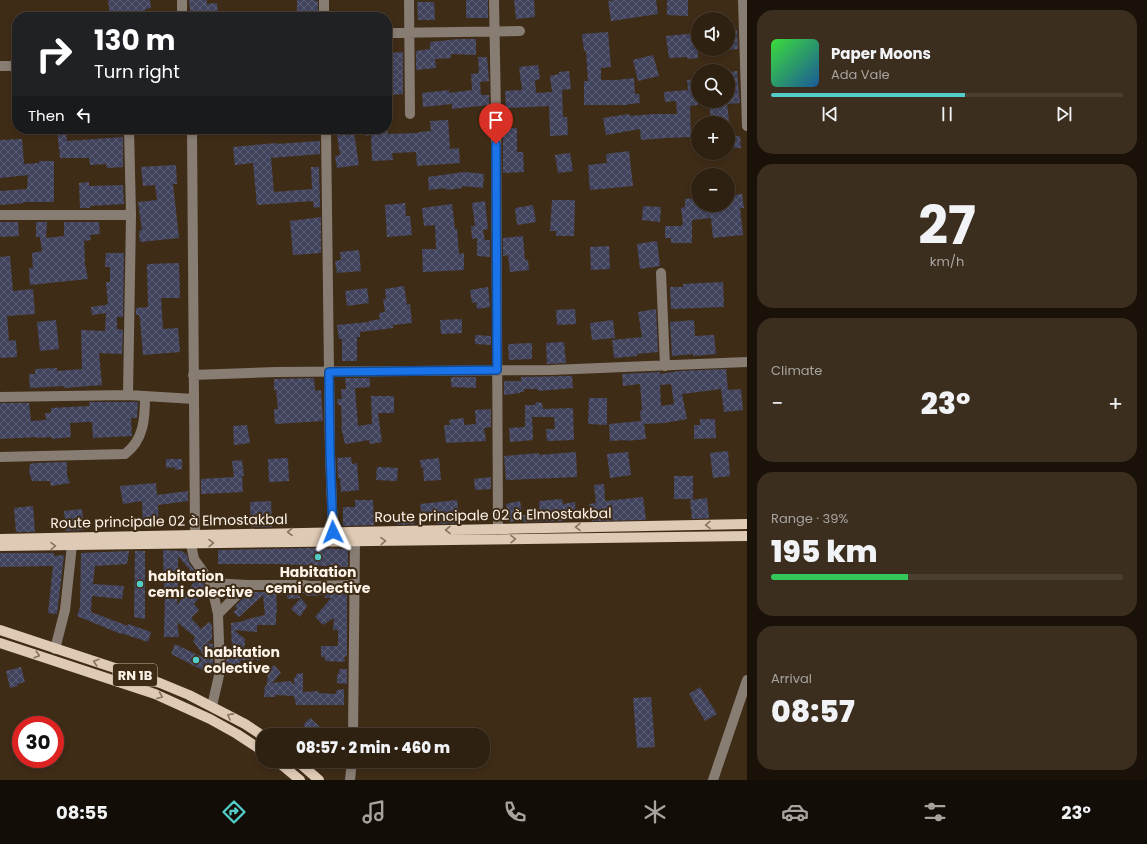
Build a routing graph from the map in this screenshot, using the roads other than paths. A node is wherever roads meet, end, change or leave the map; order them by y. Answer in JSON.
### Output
{"nodes":[{"id":1,"x":182,"y":0,"type":"edge"},
{"id":2,"x":324,"y":0,"type":"edge"},
{"id":3,"x":409,"y":0,"type":"edge"},
{"id":4,"x":494,"y":0,"type":"edge"},
{"id":5,"x":743,"y":0,"type":"edge"},
{"id":6,"x":182,"y":12,"type":"edge"},
{"id":7,"x":324,"y":12,"type":"edge"},
{"id":8,"x":520,"y":31,"type":"dead end"},
{"id":9,"x":409,"y":32,"type":"junction"},
{"id":10,"x":494,"y":32,"type":"junction"},
{"id":11,"x":392,"y":33,"type":"edge"},
{"id":12,"x":0,"y":66,"type":"edge"},
{"id":13,"x":12,"y":66,"type":"edge"},
{"id":14,"x":410,"y":114,"type":"dead end"},
{"id":15,"x":747,"y":126,"type":"edge"},
{"id":16,"x":129,"y":134,"type":"edge"},
{"id":17,"x":192,"y":134,"type":"edge"},
{"id":18,"x":326,"y":134,"type":"edge"},
{"id":19,"x":0,"y":215,"type":"edge"},
{"id":20,"x":131,"y":215,"type":"junction"},
{"id":21,"x":661,"y":273,"type":"dead end"},
{"id":22,"x":747,"y":362,"type":"edge"},
{"id":23,"x":665,"y":366,"type":"junction"},
{"id":24,"x":497,"y":370,"type":"junction"},
{"id":25,"x":329,"y":372,"type":"junction"},
{"id":26,"x":193,"y":375,"type":"junction"},
{"id":27,"x":128,"y":395,"type":"junction"},
{"id":28,"x":146,"y":396,"type":"junction"},
{"id":29,"x":0,"y":397,"type":"edge"},
{"id":30,"x":194,"y":399,"type":"junction"},
{"id":31,"x":0,"y":457,"type":"edge"},
{"id":32,"x":747,"y":524,"type":"edge"},
{"id":33,"x":498,"y":529,"type":"junction"},
{"id":34,"x":333,"y":532,"type":"junction"},
{"id":35,"x":747,"y":536,"type":"edge"},
{"id":36,"x":0,"y":539,"type":"edge"},
{"id":37,"x":193,"y":539,"type":"junction"},
{"id":38,"x":355,"y":541,"type":"junction"},
{"id":39,"x":72,"y":545,"type":"junction"},
{"id":40,"x":0,"y":546,"type":"edge"},
{"id":41,"x":211,"y":583,"type":"junction"},
{"id":42,"x":248,"y":585,"type":"junction"},
{"id":43,"x":355,"y":585,"type":"junction"},
{"id":44,"x":218,"y":614,"type":"junction"},
{"id":45,"x":0,"y":630,"type":"edge"},
{"id":46,"x":0,"y":643,"type":"edge"},
{"id":47,"x":56,"y":649,"type":"junction"},
{"id":48,"x":747,"y":680,"type":"edge"},
{"id":49,"x":212,"y":706,"type":"junction"},
{"id":50,"x":353,"y":728,"type":"edge"},
{"id":51,"x":256,"y":731,"type":"edge"},
{"id":52,"x":256,"y":747,"type":"edge"},
{"id":53,"x":285,"y":768,"type":"edge"},
{"id":54,"x":305,"y":768,"type":"edge"},
{"id":55,"x":351,"y":768,"type":"edge"},
{"id":56,"x":300,"y":780,"type":"edge"},
{"id":57,"x":319,"y":780,"type":"edge"},
{"id":58,"x":350,"y":780,"type":"edge"},
{"id":59,"x":713,"y":780,"type":"edge"}],
"edges":[{"from":1,"to":6,"type":"street"},
{"from":2,"to":7,"type":"street"},
{"from":3,"to":9,"type":"street"},
{"from":4,"to":10,"type":"street"},
{"from":5,"to":15,"type":"street"},
{"from":8,"to":10,"type":"street"},
{"from":9,"to":10,"type":"street"},
{"from":9,"to":11,"type":"street"},
{"from":9,"to":14,"type":"street"},
{"from":10,"to":24,"type":"street"},
{"from":12,"to":13,"type":"street"},
{"from":16,"to":20,"type":"street"},
{"from":17,"to":26,"type":"street"},
{"from":18,"to":25,"type":"street"},
{"from":19,"to":20,"type":"street"},
{"from":20,"to":27,"type":"street"},
{"from":21,"to":23,"type":"street"},
{"from":22,"to":23,"type":"street"},
{"from":23,"to":24,"type":"street"},
{"from":24,"to":25,"type":"street"},
{"from":24,"to":33,"type":"street"},
{"from":25,"to":26,"type":"street"},
{"from":25,"to":34,"type":"street"},
{"from":26,"to":30,"type":"street"},
{"from":27,"to":28,"type":"street"},
{"from":27,"to":29,"type":"street"},
{"from":28,"to":30,"type":"street"},
{"from":28,"to":31,"type":"street"},
{"from":30,"to":37,"type":"street"},
{"from":32,"to":33,"type":"main road","name":"Route principale 02 à Elmostakbal","one_way":true},
{"from":33,"to":34,"type":"main road","name":"Route principale 02 à Elmostakbal","one_way":true},
{"from":34,"to":37,"type":"main road","name":"Route principale 02 à Elmostakbal","one_way":true},
{"from":38,"to":35,"type":"main road","name":"Route principale 02 à Elmostakbal","one_way":true},
{"from":36,"to":37,"type":"main road","name":"Route principale 02 à Elmostakbal"},
{"from":37,"to":38,"type":"main road","name":"Route principale 02 à Elmostakbal","one_way":true},
{"from":37,"to":39,"type":"main road","name":"Route principale 02 à Elmostakbal"},
{"from":37,"to":41,"type":"street"},
{"from":38,"to":43,"type":"street"},
{"from":40,"to":39,"type":"main road","name":"Route principale 02 à Elmostakbal","one_way":true},
{"from":39,"to":47,"type":"street"},
{"from":41,"to":42,"type":"street"},
{"from":41,"to":44,"type":"street"},
{"from":42,"to":43,"type":"street"},
{"from":42,"to":44,"type":"street"},
{"from":43,"to":50,"type":"street"},
{"from":44,"to":49,"type":"street"},
{"from":45,"to":47,"type":"main road","number":"RN 1B"},
{"from":46,"to":52,"type":"main road","one_way":true},
{"from":49,"to":47,"type":"main road","number":"RN 1B","one_way":true},
{"from":48,"to":59,"type":"street"},
{"from":51,"to":49,"type":"main road","number":"RN 1B","one_way":true},
{"from":53,"to":56,"type":"main road"},
{"from":54,"to":57,"type":"main road"},
{"from":55,"to":58,"type":"street"}]}
